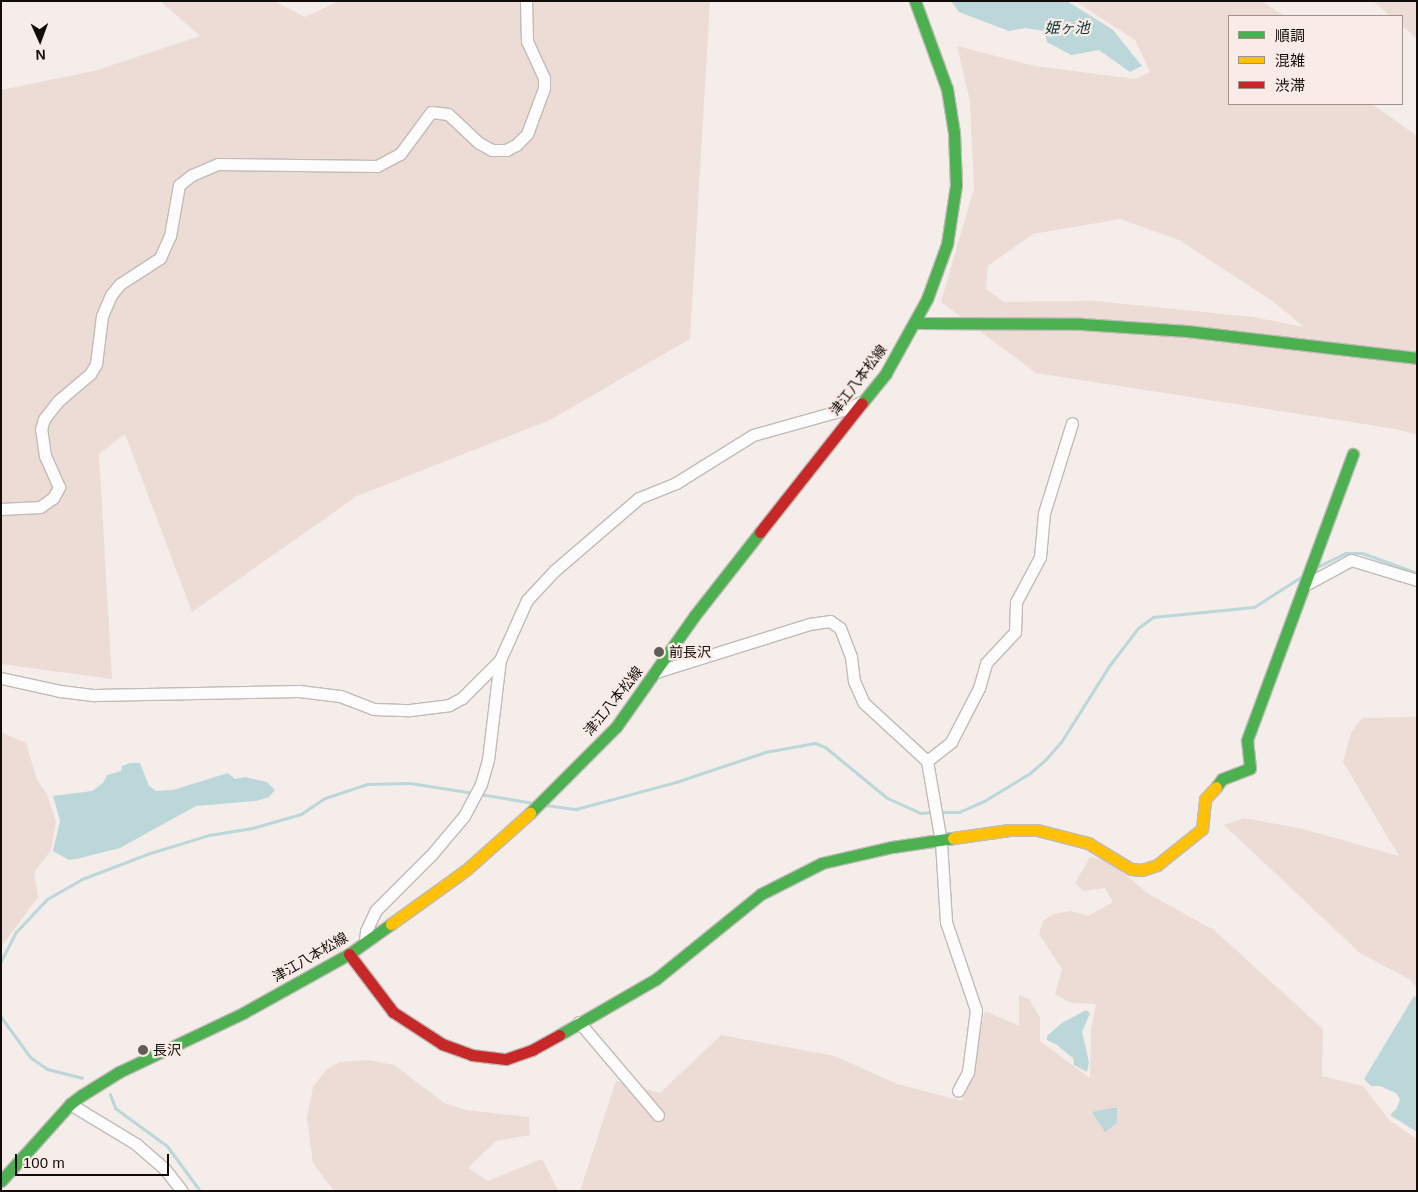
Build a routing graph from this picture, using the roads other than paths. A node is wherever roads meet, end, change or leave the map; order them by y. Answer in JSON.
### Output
{"nodes":[{"id":1,"x":526,"y":1,"type":"edge"},
{"id":2,"x":915,"y":1,"type":"edge"},
{"id":3,"x":916,"y":323,"type":"junction"},
{"id":4,"x":1417,"y":358,"type":"edge"},
{"id":5,"x":863,"y":401,"type":"junction"},
{"id":6,"x":1072,"y":423,"type":"dead end"},
{"id":7,"x":1353,"y":454,"type":"dead end"},
{"id":8,"x":1,"y":509,"type":"edge"},
{"id":9,"x":1417,"y":580,"type":"edge"},
{"id":10,"x":1307,"y":584,"type":"junction"},
{"id":11,"x":500,"y":660,"type":"junction"},
{"id":12,"x":656,"y":672,"type":"junction"},
{"id":13,"x":1,"y":678,"type":"edge"},
{"id":14,"x":927,"y":761,"type":"junction"},
{"id":15,"x":941,"y":842,"type":"junction"},
{"id":16,"x":365,"y":941,"type":"junction"},
{"id":17,"x":349,"y":954,"type":"junction"},
{"id":18,"x":579,"y":1022,"type":"junction"},
{"id":19,"x":958,"y":1091,"type":"dead end"},
{"id":20,"x":70,"y":1104,"type":"junction"},
{"id":21,"x":658,"y":1115,"type":"dead end"},
{"id":22,"x":1,"y":1181,"type":"edge"},
{"id":23,"x":182,"y":1191,"type":"edge"}],
"edges":[{"from":1,"to":8,"type":"street"},
{"from":2,"to":3,"type":"street","name":"津江八本松線"},
{"from":3,"to":4,"type":"street"},
{"from":3,"to":5,"type":"street","name":"津江八本松線"},
{"from":5,"to":11,"type":"street"},
{"from":5,"to":12,"type":"street","name":"津江八本松線"},
{"from":6,"to":14,"type":"street"},
{"from":7,"to":10,"type":"street"},
{"from":9,"to":10,"type":"street"},
{"from":10,"to":15,"type":"street"},
{"from":11,"to":13,"type":"street"},
{"from":11,"to":16,"type":"street"},
{"from":12,"to":14,"type":"street"},
{"from":12,"to":16,"type":"street","name":"津江八本松線"},
{"from":14,"to":15,"type":"street"},
{"from":15,"to":18,"type":"street"},
{"from":15,"to":19,"type":"street"},
{"from":16,"to":17,"type":"street","name":"津江八本松線"},
{"from":17,"to":18,"type":"street"},
{"from":17,"to":20,"type":"street","name":"津江八本松線"},
{"from":18,"to":21,"type":"street"},
{"from":20,"to":22,"type":"street","name":"津江八本松線"},
{"from":20,"to":23,"type":"street"}]}
